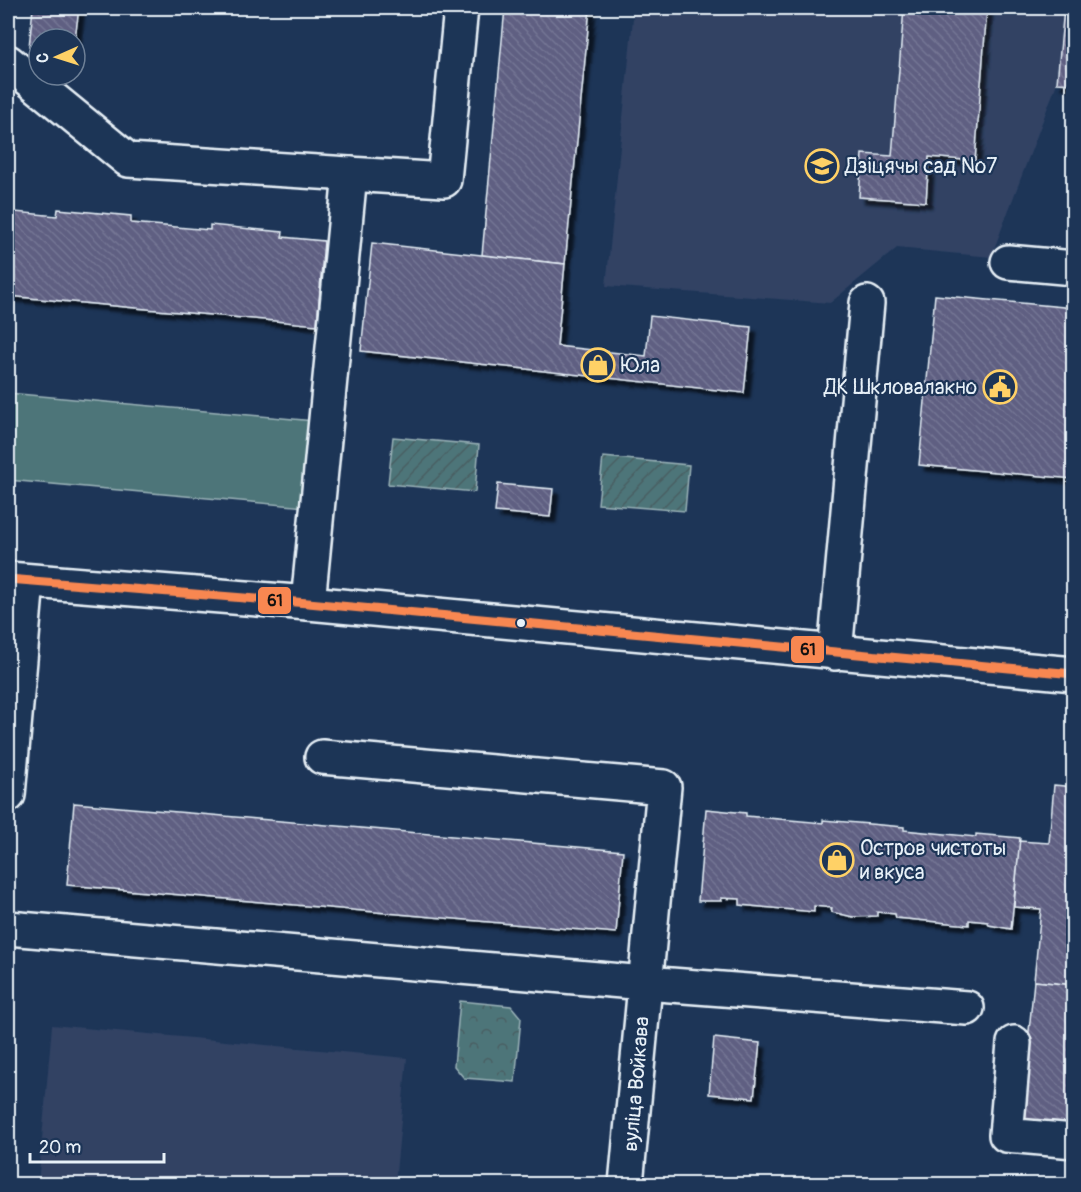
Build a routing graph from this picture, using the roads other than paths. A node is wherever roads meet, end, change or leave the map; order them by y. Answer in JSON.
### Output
{"nodes":[{"id":1,"x":461,"y":8,"type":"edge"},
{"id":2,"x":8,"y":62,"type":"edge"},
{"id":3,"x":350,"y":174,"type":"junction"},
{"id":4,"x":1008,"y":262,"type":"dead end"},
{"id":5,"x":1074,"y":268,"type":"edge"},
{"id":6,"x":867,"y":303,"type":"dead end"},
{"id":7,"x":17,"y":580,"type":"edge"},
{"id":8,"x":308,"y":603,"type":"junction"},
{"id":9,"x":836,"y":652,"type":"junction"},
{"id":10,"x":1074,"y":674,"type":"edge"},
{"id":11,"x":322,"y":757,"type":"dead end"},
{"id":12,"x":8,"y":795,"type":"edge"},
{"id":13,"x":8,"y":928,"type":"edge"},
{"id":14,"x":645,"y":983,"type":"junction"},
{"id":15,"x":967,"y":1008,"type":"dead end"},
{"id":16,"x":1014,"y":1043,"type":"dead end"},
{"id":17,"x":1074,"y":1141,"type":"edge"},
{"id":18,"x":626,"y":1185,"type":"edge"}],
"edges":[{"from":1,"to":3,"type":"main road"},
{"from":2,"to":3,"type":"main road"},
{"from":3,"to":8,"type":"main road"},
{"from":4,"to":5,"type":"main road"},
{"from":6,"to":9,"type":"main road"},
{"from":7,"to":8,"type":"main road"},
{"from":7,"to":12,"type":"main road"},
{"from":8,"to":9,"type":"main road"},
{"from":9,"to":10,"type":"main road"},
{"from":11,"to":14,"type":"main road","name":"вуліца Войкава"},
{"from":13,"to":14,"type":"main road"},
{"from":14,"to":15,"type":"main road"},
{"from":14,"to":18,"type":"main road","name":"вуліца Войкава"},
{"from":16,"to":17,"type":"main road"}]}
